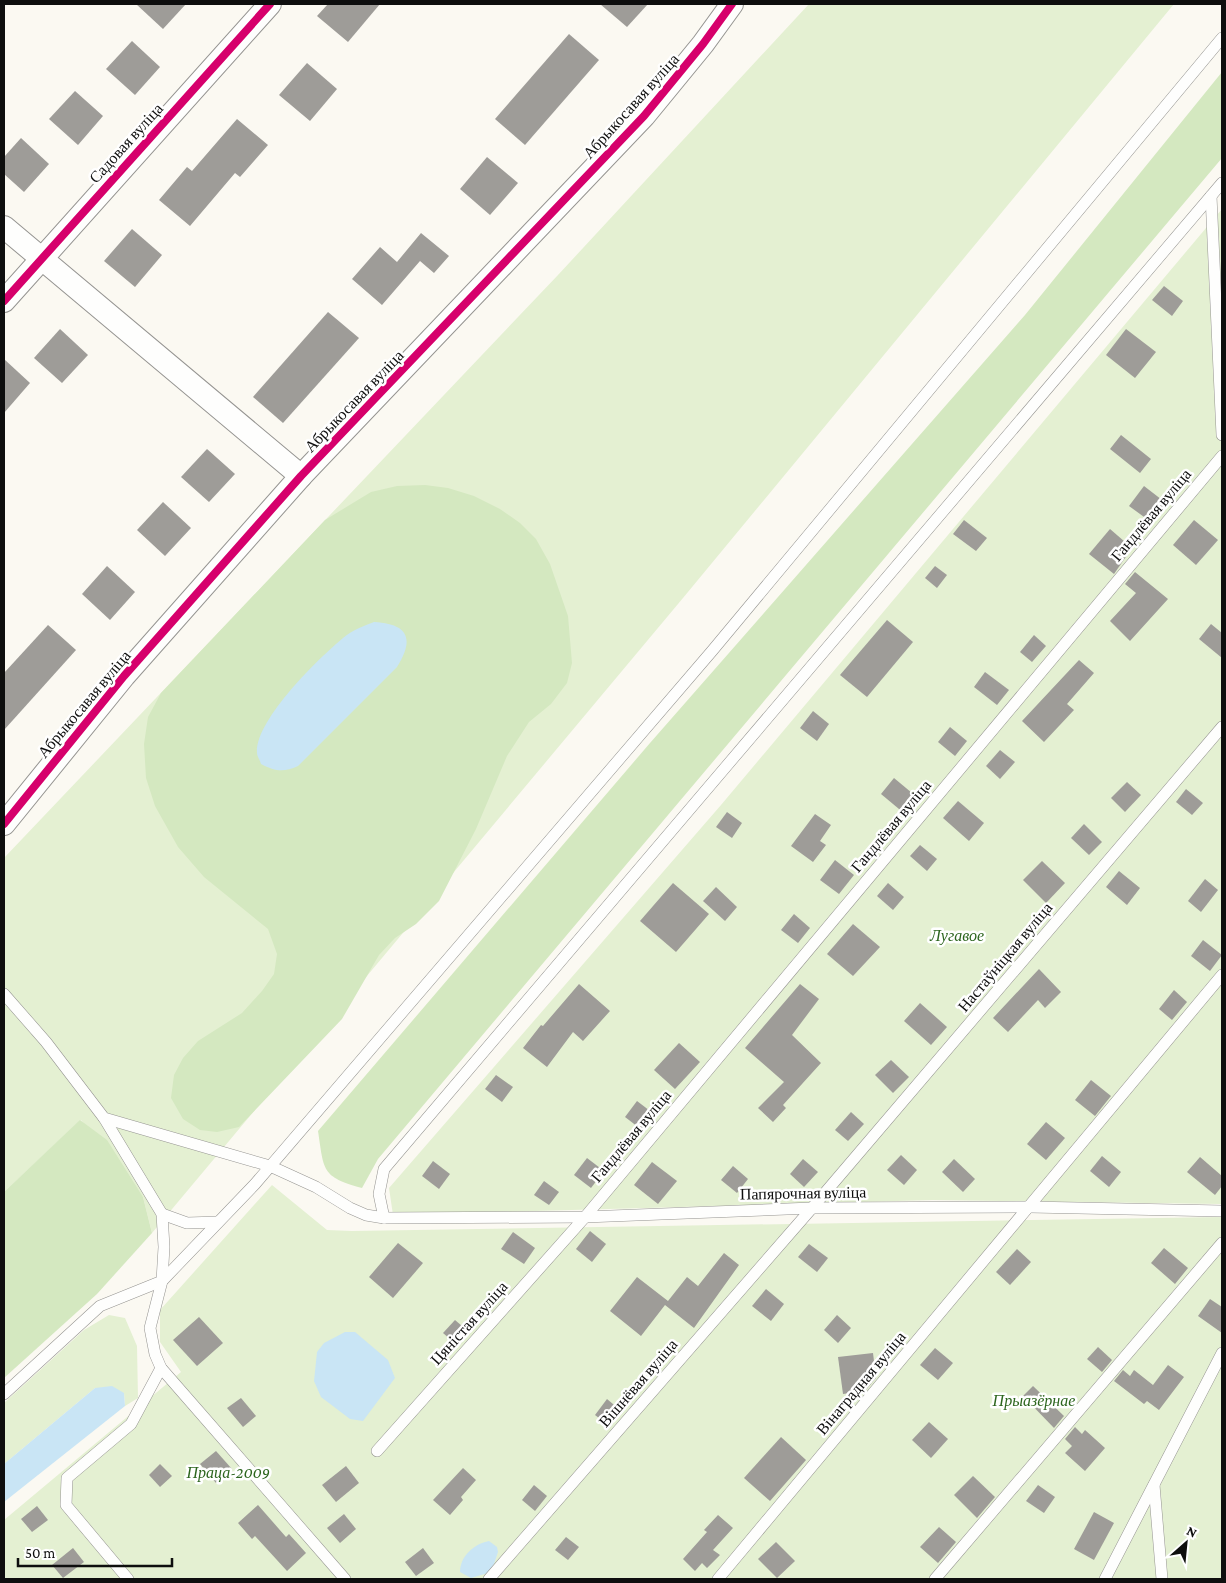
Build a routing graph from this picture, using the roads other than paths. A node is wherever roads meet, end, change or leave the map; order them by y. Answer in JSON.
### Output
{"nodes":[{"id":1,"x":270,"y":4,"type":"edge"},
{"id":2,"x":732,"y":4,"type":"edge"},
{"id":3,"x":1222,"y":38,"type":"edge"},
{"id":4,"x":1222,"y":183,"type":"edge"},
{"id":5,"x":1211,"y":196,"type":"junction"},
{"id":6,"x":4,"y":227,"type":"edge"},
{"id":7,"x":40,"y":258,"type":"junction"},
{"id":8,"x":4,"y":301,"type":"edge"},
{"id":9,"x":1222,"y":435,"type":"edge"},
{"id":10,"x":1222,"y":456,"type":"edge"},
{"id":11,"x":301,"y":476,"type":"junction"},
{"id":12,"x":1222,"y":727,"type":"edge"},
{"id":13,"x":4,"y":824,"type":"edge"},
{"id":14,"x":1222,"y":975,"type":"edge"},
{"id":15,"x":4,"y":994,"type":"edge"},
{"id":16,"x":104,"y":1118,"type":"junction"},
{"id":17,"x":270,"y":1166,"type":"junction"},
{"id":18,"x":1030,"y":1207,"type":"junction"},
{"id":19,"x":812,"y":1208,"type":"junction"},
{"id":20,"x":1222,"y":1211,"type":"edge"},
{"id":21,"x":162,"y":1214,"type":"junction"},
{"id":22,"x":585,"y":1217,"type":"junction"},
{"id":23,"x":384,"y":1218,"type":"junction"},
{"id":24,"x":218,"y":1222,"type":"junction"},
{"id":25,"x":1222,"y":1243,"type":"edge"},
{"id":26,"x":162,"y":1281,"type":"junction"},
{"id":27,"x":1222,"y":1353,"type":"edge"},
{"id":28,"x":161,"y":1368,"type":"junction"},
{"id":29,"x":4,"y":1394,"type":"edge"},
{"id":30,"x":377,"y":1451,"type":"dead end"},
{"id":31,"x":1154,"y":1485,"type":"junction"},
{"id":32,"x":128,"y":1579,"type":"edge"},
{"id":33,"x":345,"y":1579,"type":"edge"},
{"id":34,"x":489,"y":1579,"type":"edge"},
{"id":35,"x":718,"y":1579,"type":"edge"},
{"id":36,"x":935,"y":1579,"type":"edge"},
{"id":37,"x":1105,"y":1579,"type":"edge"},
{"id":38,"x":1162,"y":1579,"type":"edge"}],
"edges":[{"from":1,"to":7,"type":"street","name":"Садовая вуліца"},
{"from":2,"to":11,"type":"street","name":"Абрыкосавая вуліца"},
{"from":3,"to":17,"type":"lane"},
{"from":4,"to":5,"type":"lane"},
{"from":5,"to":9,"type":"lane"},
{"from":5,"to":23,"type":"lane"},
{"from":6,"to":7,"type":"street"},
{"from":7,"to":8,"type":"street","name":"Садовая вуліца"},
{"from":7,"to":11,"type":"street"},
{"from":10,"to":22,"type":"lane","name":"Гандлёвая вуліца"},
{"from":11,"to":13,"type":"street","name":"Абрыкосавая вуліца"},
{"from":12,"to":19,"type":"lane","name":"Настаўніцкая вуліца"},
{"from":14,"to":18,"type":"lane","name":"Вінаградная вуліца"},
{"from":15,"to":16,"type":"lane"},
{"from":16,"to":17,"type":"lane","name":"Папярочная вуліца"},
{"from":16,"to":21,"type":"lane"},
{"from":17,"to":23,"type":"lane","name":"Папярочная вуліца"},
{"from":17,"to":24,"type":"lane"},
{"from":18,"to":19,"type":"lane","name":"Папярочная вуліца"},
{"from":18,"to":20,"type":"lane","name":"Папярочная вуліца"},
{"from":18,"to":35,"type":"lane","name":"Вінаградная вуліца"},
{"from":19,"to":22,"type":"lane","name":"Папярочная вуліца"},
{"from":19,"to":34,"type":"lane","name":"Вішнёвая вуліца"},
{"from":21,"to":24,"type":"lane"},
{"from":21,"to":26,"type":"lane"},
{"from":22,"to":23,"type":"lane","name":"Папярочная вуліца"},
{"from":22,"to":30,"type":"lane","name":"Цяністая вуліца"},
{"from":24,"to":26,"type":"lane"},
{"from":25,"to":36,"type":"lane"},
{"from":26,"to":28,"type":"lane"},
{"from":26,"to":29,"type":"lane"},
{"from":27,"to":31,"type":"lane"},
{"from":28,"to":32,"type":"lane"},
{"from":28,"to":33,"type":"lane"},
{"from":31,"to":37,"type":"lane"},
{"from":31,"to":38,"type":"lane"}]}
